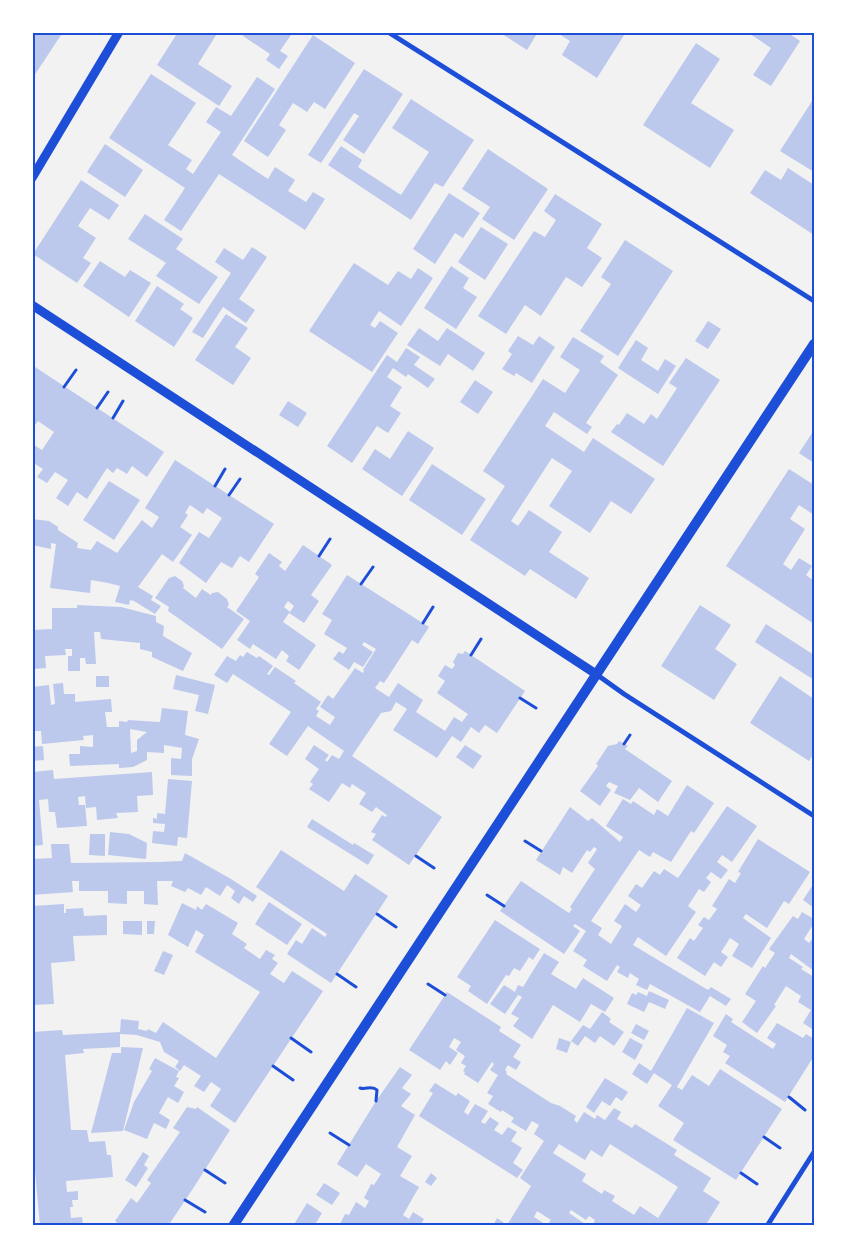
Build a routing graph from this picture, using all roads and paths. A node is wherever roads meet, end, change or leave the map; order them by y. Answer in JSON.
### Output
{"nodes":[{"id":1,"x":119,"y":32,"type":"edge"},
{"id":2,"x":388,"y":32,"type":"edge"},
{"id":3,"x":32,"y":178,"type":"edge"},
{"id":4,"x":814,"y":301,"type":"edge"},
{"id":5,"x":32,"y":305,"type":"edge"},
{"id":6,"x":814,"y":344,"type":"edge"},
{"id":7,"x":76,"y":370,"type":"dead end"},
{"id":8,"x":64,"y":387,"type":"dead end"},
{"id":9,"x":108,"y":392,"type":"dead end"},
{"id":10,"x":123,"y":401,"type":"dead end"},
{"id":11,"x":97,"y":408,"type":"dead end"},
{"id":12,"x":113,"y":418,"type":"dead end"},
{"id":13,"x":225,"y":469,"type":"dead end"},
{"id":14,"x":240,"y":479,"type":"dead end"},
{"id":15,"x":215,"y":486,"type":"dead end"},
{"id":16,"x":229,"y":495,"type":"dead end"},
{"id":17,"x":330,"y":539,"type":"dead end"},
{"id":18,"x":319,"y":556,"type":"dead end"},
{"id":19,"x":373,"y":567,"type":"dead end"},
{"id":20,"x":361,"y":584,"type":"dead end"},
{"id":21,"x":433,"y":607,"type":"dead end"},
{"id":22,"x":423,"y":623,"type":"dead end"},
{"id":23,"x":481,"y":639,"type":"dead end"},
{"id":24,"x":471,"y":655,"type":"dead end"},
{"id":25,"x":596,"y":674,"type":"junction"},
{"id":26,"x":520,"y":698,"type":"dead end"},
{"id":27,"x":536,"y":708,"type":"dead end"},
{"id":28,"x":630,"y":736,"type":"dead end"},
{"id":29,"x":624,"y":744,"type":"dead end"},
{"id":30,"x":814,"y":816,"type":"edge"},
{"id":31,"x":524,"y":841,"type":"dead end"},
{"id":32,"x":541,"y":851,"type":"dead end"},
{"id":33,"x":416,"y":856,"type":"dead end"},
{"id":34,"x":434,"y":868,"type":"dead end"},
{"id":35,"x":488,"y":895,"type":"dead end"},
{"id":36,"x":504,"y":906,"type":"dead end"},
{"id":37,"x":377,"y":914,"type":"dead end"},
{"id":38,"x":396,"y":927,"type":"dead end"},
{"id":39,"x":337,"y":974,"type":"dead end"},
{"id":40,"x":428,"y":984,"type":"dead end"},
{"id":41,"x":356,"y":987,"type":"dead end"},
{"id":42,"x":445,"y":995,"type":"dead end"},
{"id":43,"x":291,"y":1038,"type":"dead end"},
{"id":44,"x":311,"y":1052,"type":"dead end"},
{"id":45,"x":273,"y":1066,"type":"dead end"},
{"id":46,"x":293,"y":1080,"type":"dead end"},
{"id":47,"x":360,"y":1088,"type":"dead end"},
{"id":48,"x":788,"y":1097,"type":"dead end"},
{"id":49,"x":376,"y":1101,"type":"dead end"},
{"id":50,"x":805,"y":1110,"type":"dead end"},
{"id":51,"x":330,"y":1133,"type":"dead end"},
{"id":52,"x":764,"y":1137,"type":"dead end"},
{"id":53,"x":349,"y":1145,"type":"dead end"},
{"id":54,"x":780,"y":1148,"type":"dead end"},
{"id":55,"x":814,"y":1152,"type":"edge"},
{"id":56,"x":205,"y":1170,"type":"dead end"},
{"id":57,"x":741,"y":1173,"type":"dead end"},
{"id":58,"x":225,"y":1183,"type":"dead end"},
{"id":59,"x":757,"y":1184,"type":"dead end"},
{"id":60,"x":186,"y":1200,"type":"dead end"},
{"id":61,"x":205,"y":1212,"type":"dead end"},
{"id":62,"x":233,"y":1226,"type":"edge"},
{"id":63,"x":767,"y":1226,"type":"edge"}],
"edges":[{"from":1,"to":3,"type":"street"},
{"from":2,"to":4,"type":"street"},
{"from":5,"to":25,"type":"street"},
{"from":6,"to":25,"type":"main road"},
{"from":7,"to":8,"type":"path"},
{"from":9,"to":11,"type":"path"},
{"from":10,"to":12,"type":"path"},
{"from":13,"to":15,"type":"path"},
{"from":14,"to":16,"type":"path"},
{"from":17,"to":18,"type":"path"},
{"from":19,"to":20,"type":"path"},
{"from":21,"to":22,"type":"path"},
{"from":23,"to":24,"type":"path"},
{"from":25,"to":30,"type":"street"},
{"from":25,"to":62,"type":"main road"},
{"from":26,"to":27,"type":"path"},
{"from":28,"to":29,"type":"path"},
{"from":31,"to":32,"type":"path"},
{"from":33,"to":34,"type":"path"},
{"from":35,"to":36,"type":"path"},
{"from":37,"to":38,"type":"path"},
{"from":39,"to":41,"type":"path"},
{"from":40,"to":42,"type":"path"},
{"from":43,"to":44,"type":"path"},
{"from":45,"to":46,"type":"path"},
{"from":47,"to":49,"type":"path"},
{"from":48,"to":50,"type":"path"},
{"from":51,"to":53,"type":"path"},
{"from":52,"to":54,"type":"path"},
{"from":55,"to":63,"type":"street"},
{"from":56,"to":58,"type":"path"},
{"from":57,"to":59,"type":"path"},
{"from":60,"to":61,"type":"path"}]}
